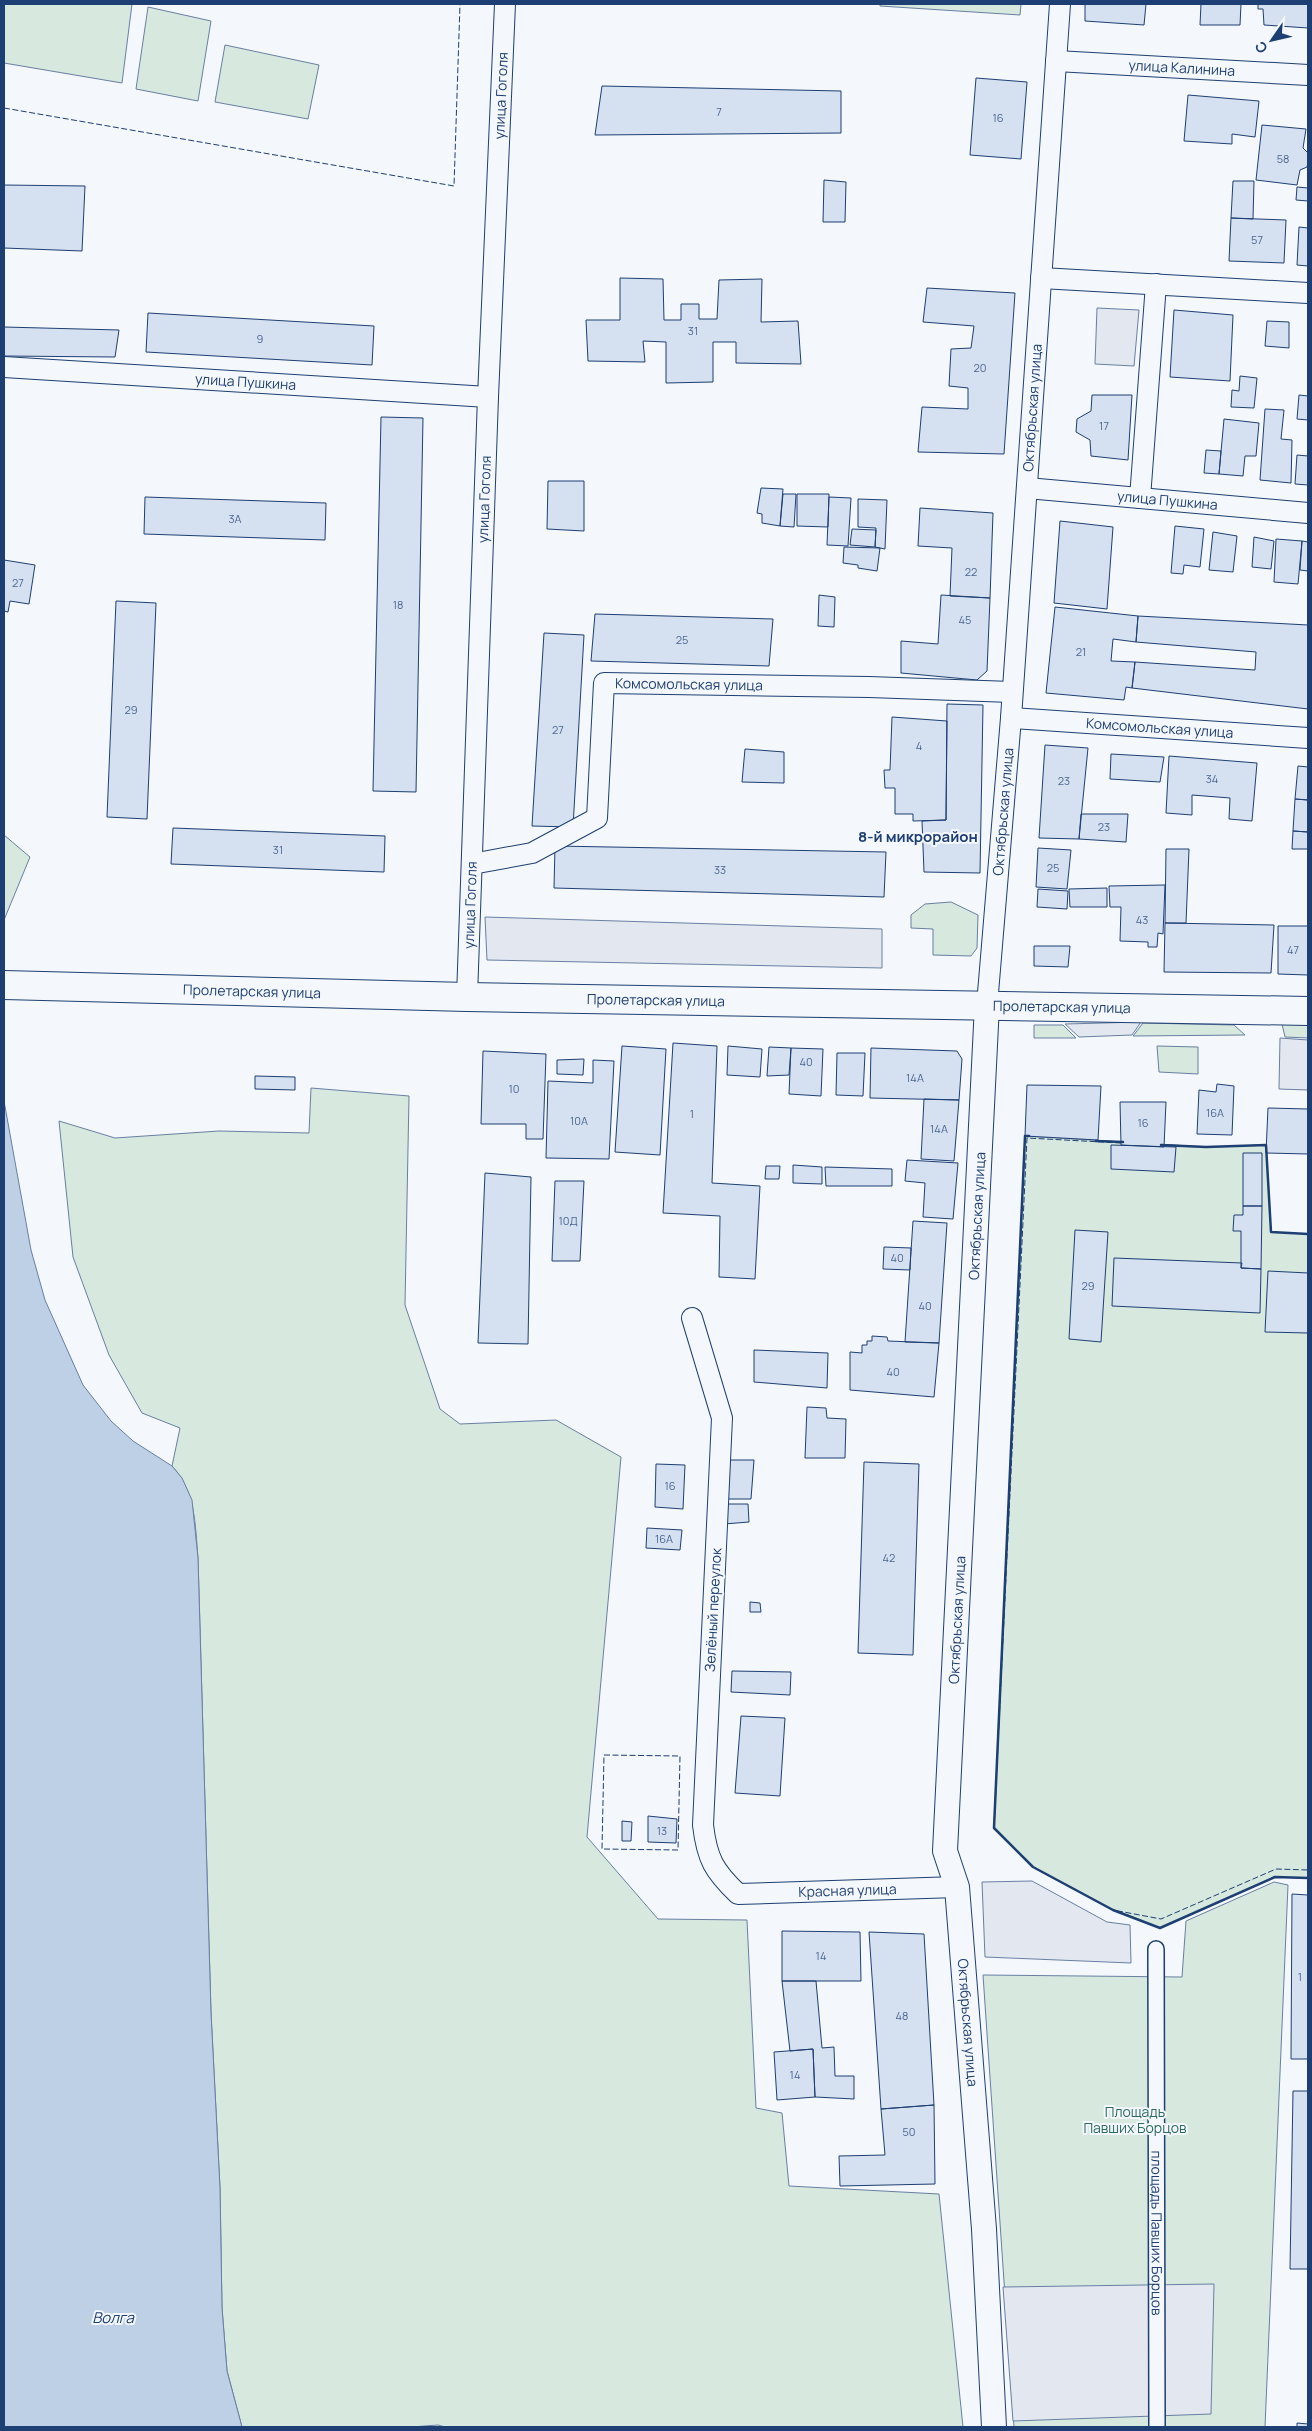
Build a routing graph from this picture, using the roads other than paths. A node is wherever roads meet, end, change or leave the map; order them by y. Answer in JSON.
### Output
{"nodes":[{"id":1,"x":505,"y":4,"type":"edge"},
{"id":2,"x":1060,"y":4,"type":"edge"},
{"id":3,"x":1056,"y":61,"type":"junction"},
{"id":4,"x":1308,"y":75,"type":"edge"},
{"id":5,"x":1041,"y":278,"type":"junction"},
{"id":6,"x":1156,"y":284,"type":"junction"},
{"id":7,"x":1308,"y":293,"type":"edge"},
{"id":8,"x":4,"y":367,"type":"edge"},
{"id":9,"x":488,"y":397,"type":"junction"},
{"id":10,"x":1026,"y":488,"type":"junction"},
{"id":11,"x":1140,"y":498,"type":"junction"},
{"id":12,"x":1308,"y":513,"type":"edge"},
{"id":13,"x":1012,"y":692,"type":"junction"},
{"id":14,"x":1011,"y":718,"type":"junction"},
{"id":15,"x":1308,"y":738,"type":"edge"},
{"id":16,"x":472,"y":864,"type":"junction"},
{"id":17,"x":4,"y":985,"type":"edge"},
{"id":18,"x":467,"y":997,"type":"junction"},
{"id":19,"x":987,"y":1005,"type":"junction"},
{"id":20,"x":1308,"y":1011,"type":"edge"},
{"id":21,"x":692,"y":1318,"type":"dead end"},
{"id":22,"x":957,"y":1887,"type":"junction"},
{"id":23,"x":738,"y":1894,"type":"joint"},
{"id":24,"x":1156,"y":1949,"type":"dead end"},
{"id":25,"x":994,"y":2427,"type":"edge"},
{"id":26,"x":1157,"y":2427,"type":"edge"}],
"edges":[{"from":1,"to":9,"type":"street","name":"улица Гоголя"},
{"from":2,"to":3,"type":"street","name":"Октябрьская улица"},
{"from":3,"to":4,"type":"street","name":"улица Калинина"},
{"from":3,"to":5,"type":"street","name":"Октябрьская улица"},
{"from":5,"to":6,"type":"street"},
{"from":5,"to":10,"type":"street","name":"Октябрьская улица"},
{"from":6,"to":7,"type":"street"},
{"from":6,"to":11,"type":"street"},
{"from":8,"to":9,"type":"street","name":"улица Пушкина"},
{"from":9,"to":16,"type":"street","name":"улица Гоголя"},
{"from":10,"to":11,"type":"street","name":"улица Пушкина"},
{"from":10,"to":13,"type":"street","name":"Октябрьская улица"},
{"from":11,"to":12,"type":"street","name":"улица Пушкина"},
{"from":13,"to":14,"type":"street","name":"Октябрьская улица"},
{"from":13,"to":16,"type":"street","name":"Комсомольская улица"},
{"from":14,"to":15,"type":"street","name":"Комсомольская улица"},
{"from":14,"to":19,"type":"street","name":"Октябрьская улица"},
{"from":16,"to":18,"type":"street","name":"улица Гоголя"},
{"from":17,"to":18,"type":"main road","name":"Пролетарская улица"},
{"from":18,"to":19,"type":"main road","name":"Пролетарская улица"},
{"from":19,"to":20,"type":"main road","name":"Пролетарская улица"},
{"from":19,"to":22,"type":"street","name":"Октябрьская улица"},
{"from":21,"to":23,"type":"street","name":"Зелёный переулок"},
{"from":22,"to":23,"type":"street","name":"Красная улица"},
{"from":22,"to":25,"type":"street","name":"Октябрьская улица"},
{"from":24,"to":26,"type":"street","name":"площадь Павших Борцов"}]}
